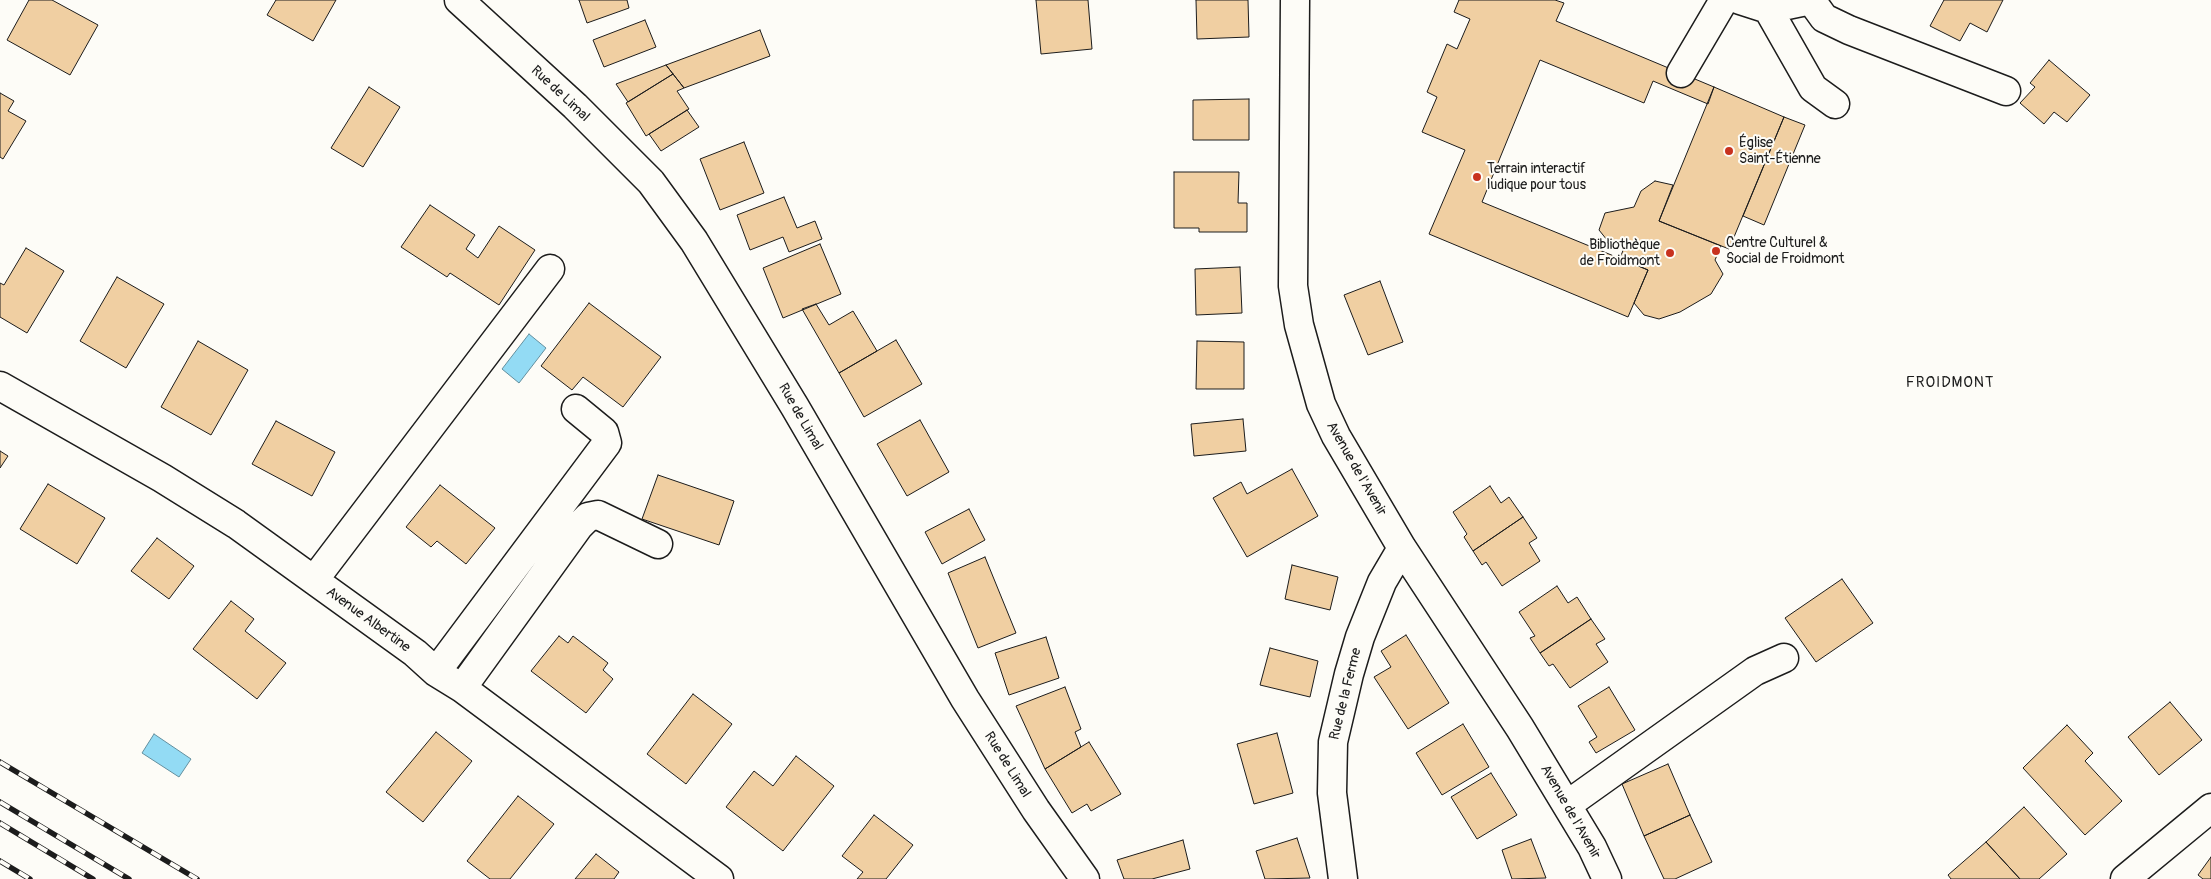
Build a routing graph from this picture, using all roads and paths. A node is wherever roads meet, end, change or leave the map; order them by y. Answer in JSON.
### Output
{"nodes":[{"id":1,"x":459,"y":0,"type":"edge"},
{"id":2,"x":1295,"y":0,"type":"edge"},
{"id":3,"x":1724,"y":0,"type":"edge"},
{"id":4,"x":1740,"y":0,"type":"edge"},
{"id":5,"x":1796,"y":3,"type":"edge"},
{"id":6,"x":1681,"y":74,"type":"dead end"},
{"id":7,"x":2006,"y":91,"type":"dead end"},
{"id":8,"x":1835,"y":104,"type":"dead end"},
{"id":9,"x":550,"y":269,"type":"dead end"},
{"id":10,"x":0,"y":386,"type":"edge"},
{"id":11,"x":576,"y":408,"type":"dead end"},
{"id":12,"x":658,"y":544,"type":"dead end"},
{"id":13,"x":1402,"y":548,"type":"junction"},
{"id":14,"x":314,"y":580,"type":"junction"},
{"id":15,"x":1784,"y":658,"type":"dead end"},
{"id":16,"x":436,"y":672,"type":"junction"},
{"id":17,"x":462,"y":688,"type":"junction"},
{"id":18,"x":1567,"y":805,"type":"junction"},
{"id":19,"x":2211,"y":808,"type":"edge"},
{"id":20,"x":719,"y":879,"type":"edge"},
{"id":21,"x":1085,"y":879,"type":"edge"},
{"id":22,"x":1343,"y":879,"type":"edge"},
{"id":23,"x":1608,"y":879,"type":"edge"},
{"id":24,"x":2125,"y":879,"type":"edge"}],
"edges":[{"from":1,"to":21,"type":"street","name":"Rue de Limal"},
{"from":2,"to":13,"type":"street","name":"Avenue de l'Avenir"},
{"from":3,"to":6,"type":"street"},
{"from":4,"to":5,"type":"street"},
{"from":5,"to":7,"type":"street"},
{"from":5,"to":8,"type":"street"},
{"from":9,"to":14,"type":"street"},
{"from":10,"to":14,"type":"street","name":"Avenue Albertine"},
{"from":11,"to":16,"type":"street"},
{"from":12,"to":17,"type":"street"},
{"from":13,"to":18,"type":"street","name":"Avenue de l'Avenir"},
{"from":13,"to":22,"type":"street","name":"Rue de la Ferme"},
{"from":14,"to":16,"type":"street","name":"Avenue Albertine"},
{"from":15,"to":18,"type":"street"},
{"from":16,"to":17,"type":"street","name":"Avenue Albertine"},
{"from":17,"to":20,"type":"street","name":"Avenue Albertine"},
{"from":18,"to":23,"type":"street","name":"Avenue de l'Avenir"},
{"from":19,"to":24,"type":"street"}]}
